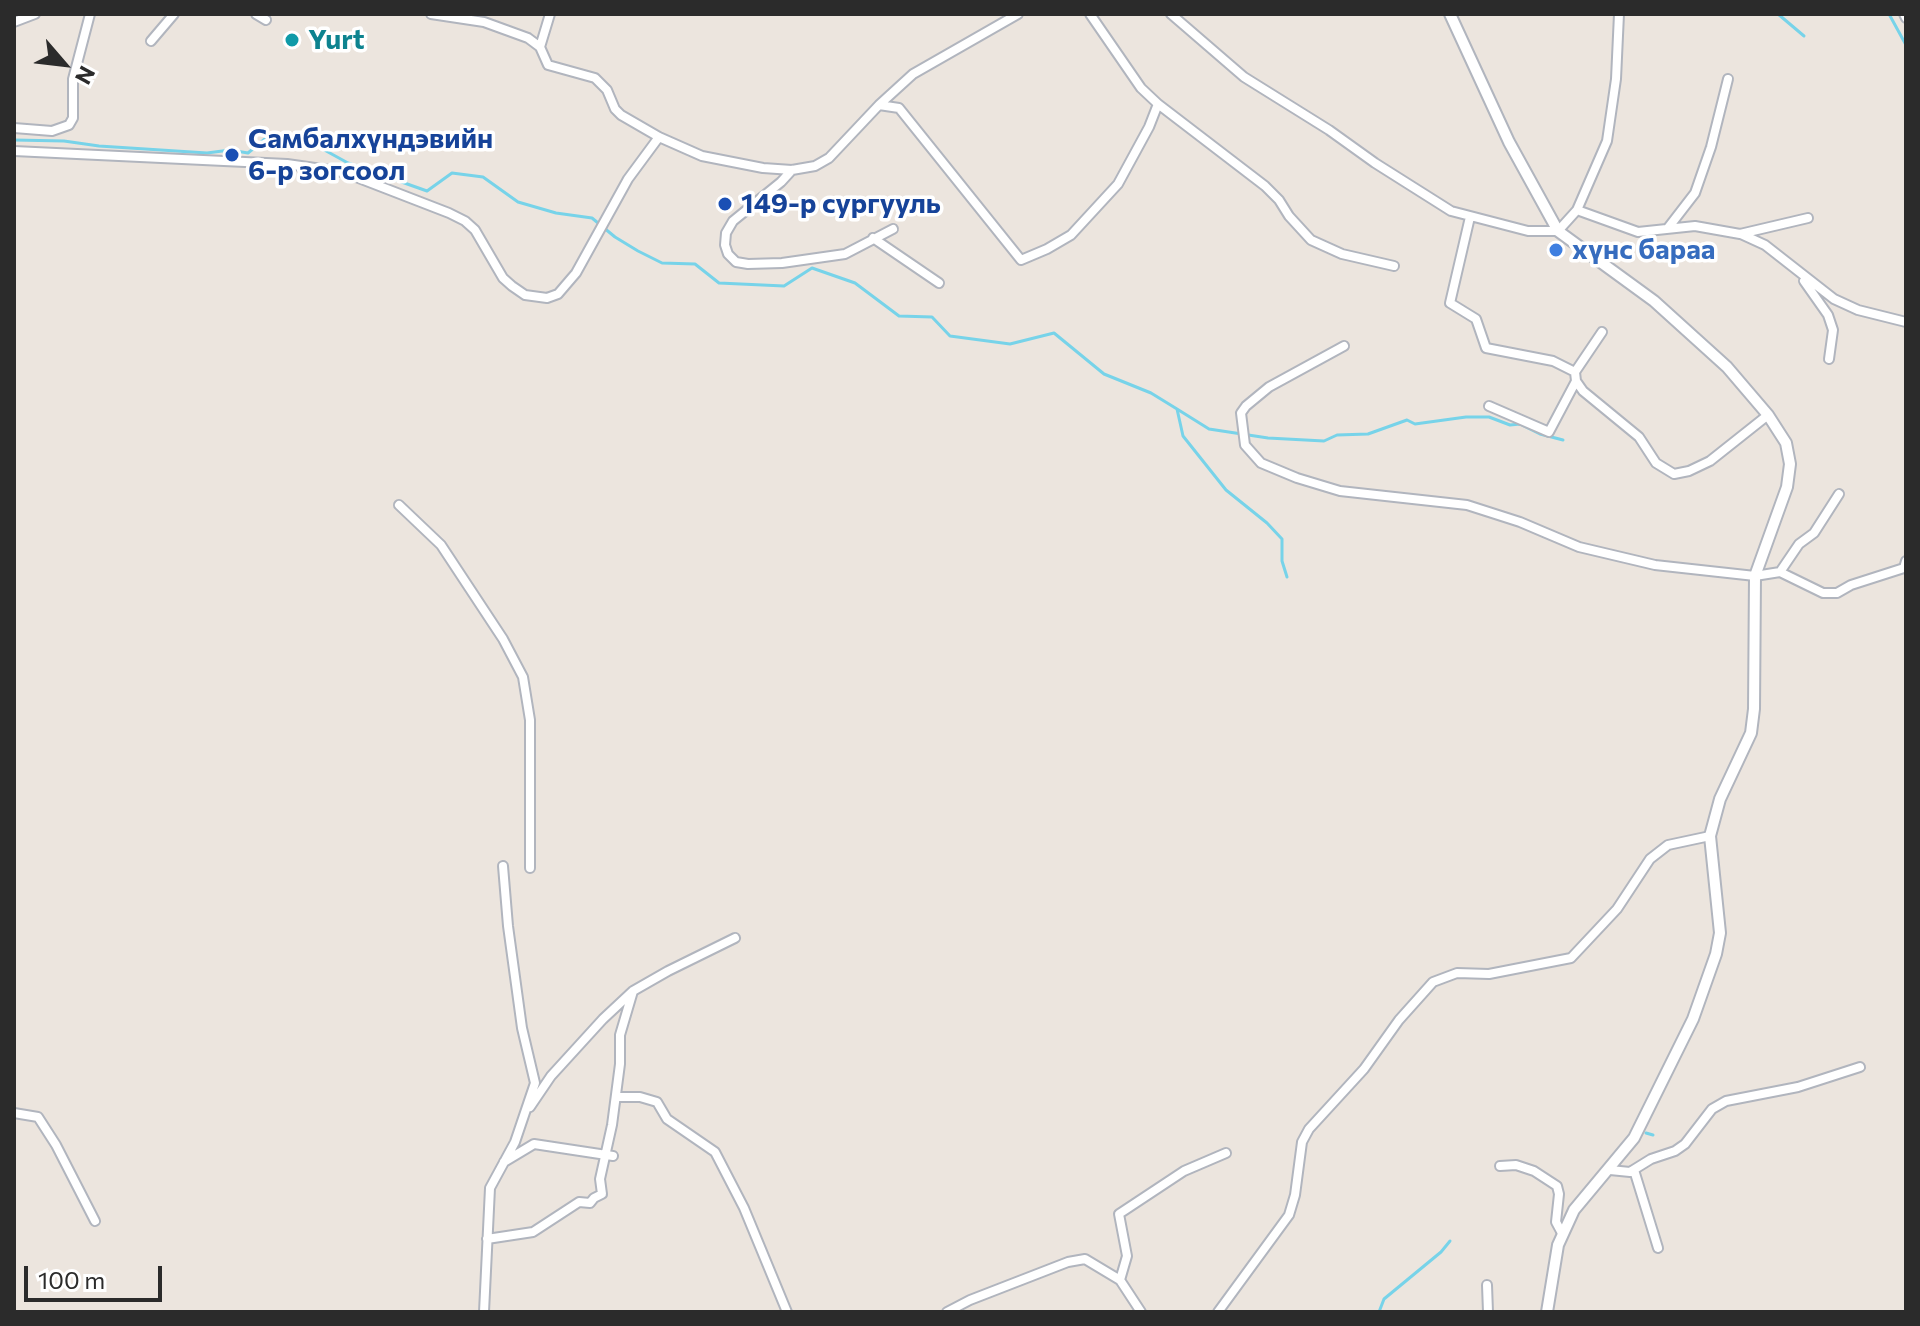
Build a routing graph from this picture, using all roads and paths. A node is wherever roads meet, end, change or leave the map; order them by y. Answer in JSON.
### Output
{"nodes":[{"id":1,"x":35,"y":14,"type":"edge"},
{"id":2,"x":90,"y":14,"type":"edge"},
{"id":3,"x":174,"y":14,"type":"edge"},
{"id":4,"x":256,"y":14,"type":"edge"},
{"id":5,"x":431,"y":14,"type":"edge"},
{"id":6,"x":550,"y":14,"type":"edge"},
{"id":7,"x":1018,"y":14,"type":"edge"},
{"id":8,"x":1090,"y":14,"type":"edge"},
{"id":9,"x":1171,"y":14,"type":"edge"},
{"id":10,"x":1450,"y":14,"type":"edge"},
{"id":11,"x":1620,"y":15,"type":"edge"},
{"id":12,"x":266,"y":20,"type":"dead end"},
{"id":13,"x":14,"y":22,"type":"edge"},
{"id":14,"x":151,"y":41,"type":"dead end"},
{"id":15,"x":540,"y":47,"type":"junction"},
{"id":16,"x":1728,"y":79,"type":"dead end"},
{"id":17,"x":1158,"y":104,"type":"junction"},
{"id":18,"x":879,"y":105,"type":"junction"},
{"id":19,"x":14,"y":128,"type":"edge"},
{"id":20,"x":659,"y":137,"type":"junction"},
{"id":21,"x":14,"y":151,"type":"edge"},
{"id":22,"x":792,"y":170,"type":"junction"},
{"id":23,"x":1577,"y":210,"type":"junction"},
{"id":24,"x":1470,"y":217,"type":"junction"},
{"id":25,"x":1808,"y":218,"type":"dead end"},
{"id":26,"x":1668,"y":228,"type":"junction"},
{"id":27,"x":893,"y":229,"type":"dead end"},
{"id":28,"x":1558,"y":231,"type":"junction"},
{"id":29,"x":1740,"y":234,"type":"junction"},
{"id":30,"x":873,"y":238,"type":"junction"},
{"id":31,"x":1394,"y":266,"type":"dead end"},
{"id":32,"x":1794,"y":268,"type":"junction"},
{"id":33,"x":939,"y":283,"type":"dead end"},
{"id":34,"x":1906,"y":322,"type":"edge"},
{"id":35,"x":1602,"y":332,"type":"dead end"},
{"id":36,"x":1344,"y":346,"type":"dead end"},
{"id":37,"x":1829,"y":359,"type":"dead end"},
{"id":38,"x":1575,"y":376,"type":"junction"},
{"id":39,"x":1489,"y":406,"type":"dead end"},
{"id":40,"x":1768,"y":415,"type":"junction"},
{"id":41,"x":1839,"y":494,"type":"dead end"},
{"id":42,"x":399,"y":505,"type":"dead end"},
{"id":43,"x":1905,"y":566,"type":"edge"},
{"id":44,"x":1780,"y":572,"type":"junction"},
{"id":45,"x":1755,"y":576,"type":"junction"},
{"id":46,"x":1710,"y":836,"type":"junction"},
{"id":47,"x":503,"y":866,"type":"dead end"},
{"id":48,"x":530,"y":868,"type":"dead end"},
{"id":49,"x":735,"y":938,"type":"dead end"},
{"id":50,"x":633,"y":991,"type":"junction"},
{"id":51,"x":1860,"y":1067,"type":"dead end"},
{"id":52,"x":616,"y":1097,"type":"junction"},
{"id":53,"x":14,"y":1113,"type":"edge"},
{"id":54,"x":526,"y":1113,"type":"junction"},
{"id":55,"x":1226,"y":1153,"type":"dead end"},
{"id":56,"x":610,"y":1155,"type":"junction"},
{"id":57,"x":503,"y":1163,"type":"junction"},
{"id":58,"x":1500,"y":1166,"type":"dead end"},
{"id":59,"x":1610,"y":1170,"type":"junction"},
{"id":60,"x":1634,"y":1170,"type":"junction"},
{"id":61,"x":95,"y":1221,"type":"dead end"},
{"id":62,"x":1563,"y":1235,"type":"junction"},
{"id":63,"x":487,"y":1239,"type":"junction"},
{"id":64,"x":1658,"y":1248,"type":"dead end"},
{"id":65,"x":1120,"y":1280,"type":"junction"},
{"id":66,"x":1487,"y":1285,"type":"dead end"},
{"id":67,"x":484,"y":1312,"type":"edge"},
{"id":68,"x":787,"y":1312,"type":"edge"},
{"id":69,"x":947,"y":1312,"type":"edge"},
{"id":70,"x":1141,"y":1312,"type":"edge"},
{"id":71,"x":1218,"y":1312,"type":"edge"},
{"id":72,"x":1488,"y":1312,"type":"edge"},
{"id":73,"x":1547,"y":1312,"type":"edge"}],
"edges":[{"from":1,"to":13,"type":"street"},
{"from":2,"to":19,"type":"street"},
{"from":3,"to":14,"type":"street"},
{"from":4,"to":12,"type":"street"},
{"from":5,"to":15,"type":"street"},
{"from":6,"to":15,"type":"street"},
{"from":7,"to":18,"type":"street"},
{"from":8,"to":17,"type":"street"},
{"from":9,"to":24,"type":"street"},
{"from":10,"to":28,"type":"street"},
{"from":11,"to":23,"type":"street"},
{"from":15,"to":20,"type":"street"},
{"from":16,"to":26,"type":"street"},
{"from":17,"to":18,"type":"street"},
{"from":17,"to":31,"type":"street"},
{"from":18,"to":22,"type":"street"},
{"from":20,"to":21,"type":"street"},
{"from":20,"to":22,"type":"street"},
{"from":22,"to":30,"type":"street"},
{"from":23,"to":26,"type":"street"},
{"from":23,"to":28,"type":"street"},
{"from":24,"to":28,"type":"street"},
{"from":24,"to":38,"type":"street"},
{"from":25,"to":29,"type":"street"},
{"from":26,"to":29,"type":"street"},
{"from":27,"to":30,"type":"street"},
{"from":28,"to":40,"type":"street"},
{"from":29,"to":32,"type":"street"},
{"from":30,"to":33,"type":"street"},
{"from":32,"to":34,"type":"street"},
{"from":32,"to":37,"type":"street"},
{"from":35,"to":38,"type":"street"},
{"from":36,"to":45,"type":"street"},
{"from":38,"to":39,"type":"street"},
{"from":38,"to":40,"type":"street"},
{"from":40,"to":45,"type":"street"},
{"from":41,"to":44,"type":"street"},
{"from":42,"to":48,"type":"street"},
{"from":43,"to":44,"type":"street"},
{"from":44,"to":45,"type":"street"},
{"from":45,"to":46,"type":"street"},
{"from":46,"to":59,"type":"street"},
{"from":46,"to":71,"type":"street"},
{"from":47,"to":54,"type":"street"},
{"from":49,"to":50,"type":"street"},
{"from":50,"to":52,"type":"street"},
{"from":50,"to":54,"type":"street"},
{"from":51,"to":60,"type":"street"},
{"from":52,"to":56,"type":"street"},
{"from":52,"to":68,"type":"street"},
{"from":53,"to":61,"type":"street"},
{"from":54,"to":57,"type":"street"},
{"from":55,"to":65,"type":"street"},
{"from":56,"to":57,"type":"street"},
{"from":56,"to":63,"type":"street"},
{"from":57,"to":63,"type":"street"},
{"from":58,"to":62,"type":"street"},
{"from":59,"to":60,"type":"street"},
{"from":59,"to":62,"type":"street"},
{"from":60,"to":64,"type":"street"},
{"from":62,"to":73,"type":"street"},
{"from":63,"to":67,"type":"street"},
{"from":65,"to":69,"type":"street"},
{"from":65,"to":70,"type":"street"},
{"from":66,"to":72,"type":"street"}]}
